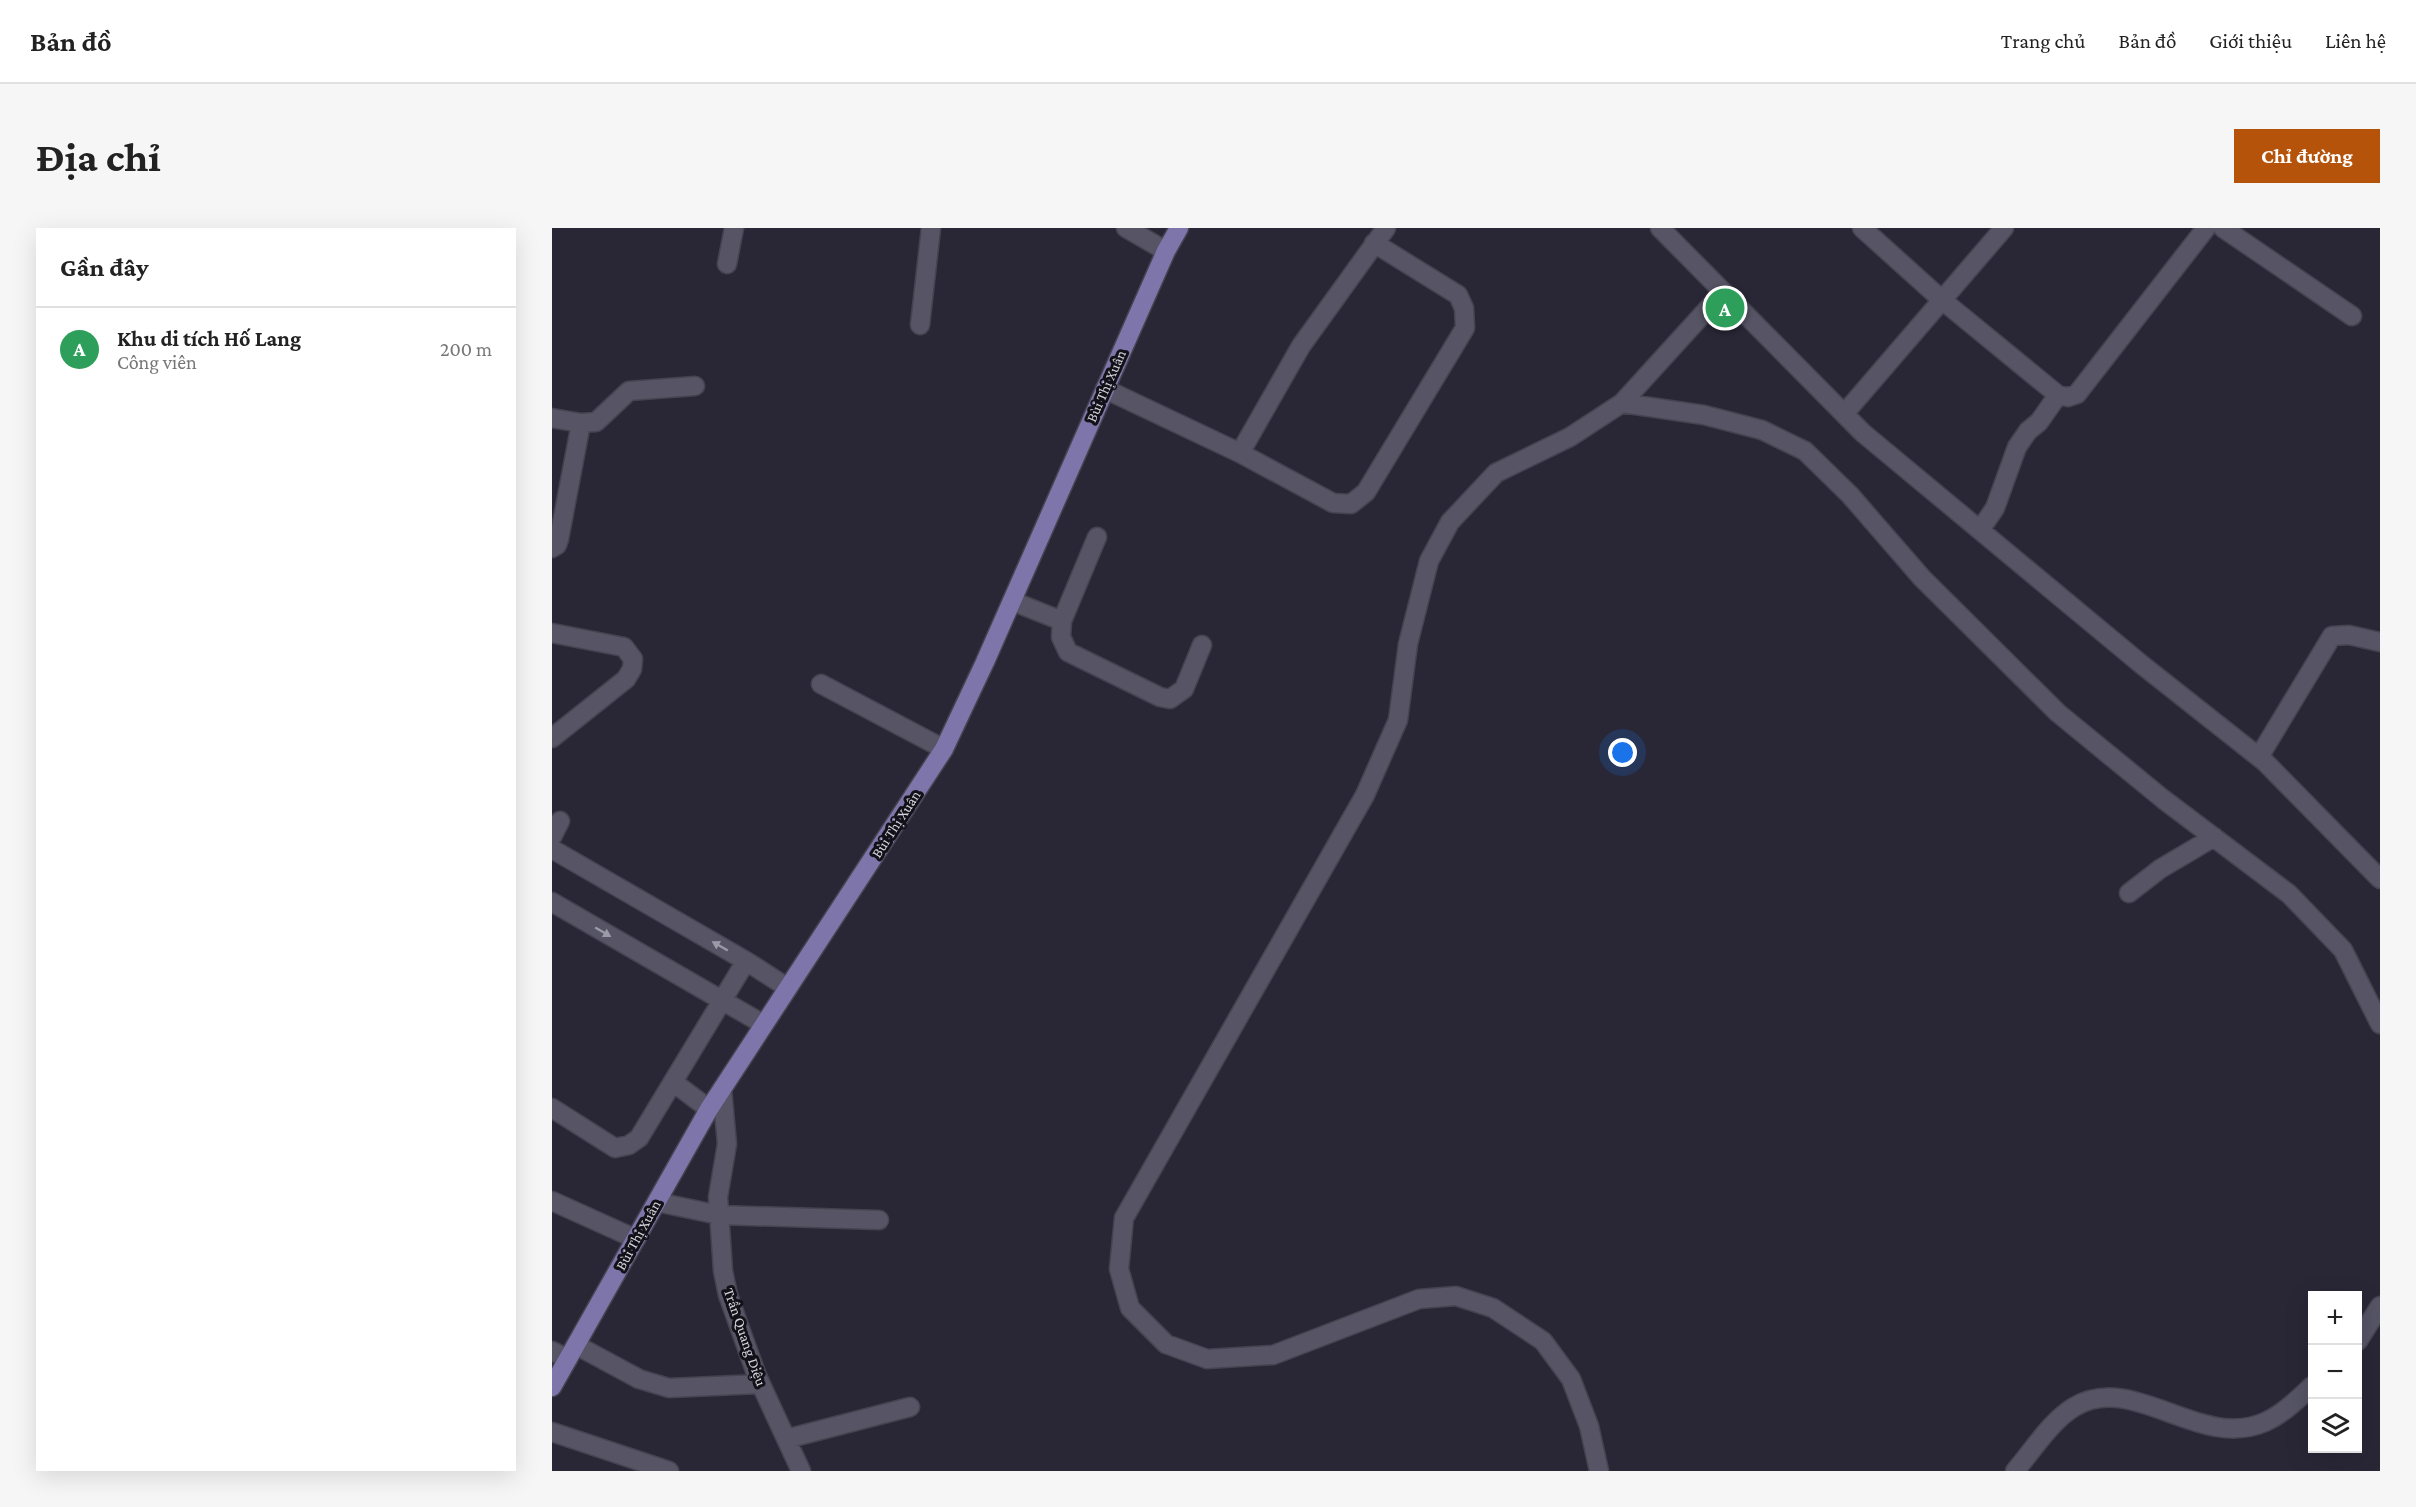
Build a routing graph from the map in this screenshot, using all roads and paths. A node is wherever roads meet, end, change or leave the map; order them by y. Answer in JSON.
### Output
{"nodes":[{"id":1,"x":734,"y":228,"type":"edge"},
{"id":2,"x":931,"y":228,"type":"edge"},
{"id":3,"x":1126,"y":228,"type":"edge"},
{"id":4,"x":1179,"y":228,"type":"edge"},
{"id":5,"x":1386,"y":228,"type":"edge"},
{"id":6,"x":1659,"y":228,"type":"edge"},
{"id":7,"x":1862,"y":228,"type":"edge"},
{"id":8,"x":2004,"y":228,"type":"edge"},
{"id":9,"x":2206,"y":228,"type":"edge"},
{"id":10,"x":2223,"y":228,"type":"edge"},
{"id":11,"x":1374,"y":243,"type":"junction"},
{"id":12,"x":1166,"y":251,"type":"junction"},
{"id":13,"x":728,"y":264,"type":"dead end"},
{"id":14,"x":1723,"y":292,"type":"junction"},
{"id":15,"x":1942,"y":300,"type":"junction"},
{"id":16,"x":2352,"y":316,"type":"dead end"},
{"id":17,"x":920,"y":325,"type":"dead end"},
{"id":18,"x":695,"y":386,"type":"dead end"},
{"id":19,"x":1105,"y":389,"type":"junction"},
{"id":20,"x":2058,"y":395,"type":"junction"},
{"id":21,"x":1622,"y":403,"type":"junction"},
{"id":22,"x":1844,"y":414,"type":"junction"},
{"id":23,"x":552,"y":418,"type":"edge"},
{"id":24,"x":581,"y":423,"type":"junction"},
{"id":25,"x":1240,"y":453,"type":"junction"},
{"id":26,"x":1980,"y":530,"type":"junction"},
{"id":27,"x":1097,"y":537,"type":"dead end"},
{"id":28,"x":552,"y":548,"type":"edge"},
{"id":29,"x":1012,"y":601,"type":"junction"},
{"id":30,"x":1062,"y":621,"type":"junction"},
{"id":31,"x":552,"y":633,"type":"edge"},
{"id":32,"x":2380,"y":642,"type":"edge"},
{"id":33,"x":1202,"y":645,"type":"dead end"},
{"id":34,"x":821,"y":684,"type":"dead end"},
{"id":35,"x":552,"y":738,"type":"edge"},
{"id":36,"x":944,"y":748,"type":"junction"},
{"id":37,"x":2259,"y":757,"type":"junction"},
{"id":38,"x":2214,"y":837,"type":"junction"},
{"id":39,"x":552,"y":849,"type":"edge"},
{"id":40,"x":2380,"y":879,"type":"edge"},
{"id":41,"x":2130,"y":893,"type":"dead end"},
{"id":42,"x":552,"y":902,"type":"edge"},
{"id":43,"x":746,"y":961,"type":"junction"},
{"id":44,"x":788,"y":988,"type":"junction"},
{"id":45,"x":722,"y":1000,"type":"junction"},
{"id":46,"x":763,"y":1024,"type":"junction"},
{"id":47,"x":2380,"y":1024,"type":"edge"},
{"id":48,"x":673,"y":1082,"type":"junction"},
{"id":49,"x":722,"y":1089,"type":"junction"},
{"id":50,"x":552,"y":1108,"type":"edge"},
{"id":51,"x":709,"y":1109,"type":"junction"},
{"id":52,"x":552,"y":1201,"type":"edge"},
{"id":53,"x":657,"y":1202,"type":"junction"},
{"id":54,"x":719,"y":1215,"type":"junction"},
{"id":55,"x":879,"y":1220,"type":"dead end"},
{"id":56,"x":636,"y":1239,"type":"junction"},
{"id":57,"x":2380,"y":1306,"type":"edge"},
{"id":58,"x":2362,"y":1335,"type":"edge"},
{"id":59,"x":565,"y":1352,"type":"edge"},
{"id":60,"x":760,"y":1384,"type":"junction"},
{"id":61,"x":552,"y":1387,"type":"edge"},
{"id":62,"x":2308,"y":1390,"type":"edge"},
{"id":63,"x":910,"y":1407,"type":"dead end"},
{"id":64,"x":552,"y":1432,"type":"edge"},
{"id":65,"x":786,"y":1439,"type":"junction"},
{"id":66,"x":669,"y":1471,"type":"edge"},
{"id":67,"x":801,"y":1471,"type":"edge"},
{"id":68,"x":1599,"y":1471,"type":"edge"},
{"id":69,"x":2015,"y":1471,"type":"edge"}],
"edges":[{"from":1,"to":13,"type":"street"},
{"from":2,"to":17,"type":"street"},
{"from":3,"to":12,"type":"street"},
{"from":4,"to":12,"type":"main road","name":"Bùi Thị Xuân"},
{"from":5,"to":11,"type":"street"},
{"from":6,"to":14,"type":"street"},
{"from":7,"to":15,"type":"street"},
{"from":8,"to":15,"type":"street"},
{"from":9,"to":20,"type":"street"},
{"from":10,"to":16,"type":"street"},
{"from":11,"to":25,"type":"street"},
{"from":11,"to":25,"type":"street"},
{"from":12,"to":19,"type":"main road","name":"Bùi Thị Xuân"},
{"from":14,"to":21,"type":"street"},
{"from":14,"to":22,"type":"street"},
{"from":15,"to":20,"type":"street"},
{"from":15,"to":22,"type":"street"},
{"from":18,"to":24,"type":"street"},
{"from":19,"to":25,"type":"street"},
{"from":19,"to":29,"type":"main road","name":"Bùi Thị Xuân"},
{"from":20,"to":26,"type":"street"},
{"from":21,"to":38,"type":"street"},
{"from":21,"to":68,"type":"street"},
{"from":22,"to":26,"type":"street"},
{"from":23,"to":24,"type":"street"},
{"from":24,"to":28,"type":"street"},
{"from":26,"to":37,"type":"street"},
{"from":27,"to":30,"type":"street"},
{"from":29,"to":30,"type":"street"},
{"from":29,"to":36,"type":"main road","name":"Bùi Thị Xuân"},
{"from":30,"to":33,"type":"street"},
{"from":31,"to":35,"type":"street"},
{"from":32,"to":37,"type":"street"},
{"from":34,"to":36,"type":"street"},
{"from":36,"to":44,"type":"main road","name":"Bùi Thị Xuân"},
{"from":37,"to":40,"type":"street"},
{"from":38,"to":41,"type":"street"},
{"from":38,"to":47,"type":"street"},
{"from":43,"to":39,"type":"street","one_way":true},
{"from":42,"to":45,"type":"street","one_way":true},
{"from":43,"to":44,"type":"street"},
{"from":43,"to":45,"type":"street"},
{"from":44,"to":46,"type":"main road","name":"Bùi Thị Xuân"},
{"from":45,"to":46,"type":"street"},
{"from":45,"to":48,"type":"street"},
{"from":46,"to":49,"type":"main road","name":"Bùi Thị Xuân"},
{"from":48,"to":50,"type":"street"},
{"from":48,"to":51,"type":"street"},
{"from":49,"to":51,"type":"main road","name":"Bùi Thị Xuân"},
{"from":49,"to":54,"type":"street","name":"Trần Quang Diệu"},
{"from":51,"to":53,"type":"main road","name":"Bùi Thị Xuân"},
{"from":52,"to":56,"type":"street"},
{"from":53,"to":54,"type":"street"},
{"from":53,"to":56,"type":"main road","name":"Bùi Thị Xuân"},
{"from":54,"to":55,"type":"street"},
{"from":54,"to":60,"type":"street","name":"Trần Quang Diệu"},
{"from":56,"to":59,"type":"main road","name":"Bùi Thị Xuân"},
{"from":57,"to":58,"type":"street"},
{"from":59,"to":60,"type":"street"},
{"from":59,"to":61,"type":"main road","name":"Bùi Thị Xuân"},
{"from":60,"to":65,"type":"street","name":"Trần Quang Diệu"},
{"from":62,"to":69,"type":"street"},
{"from":63,"to":65,"type":"street"},
{"from":64,"to":66,"type":"street"},
{"from":65,"to":67,"type":"street","name":"Trần Quang Diệu"}]}
